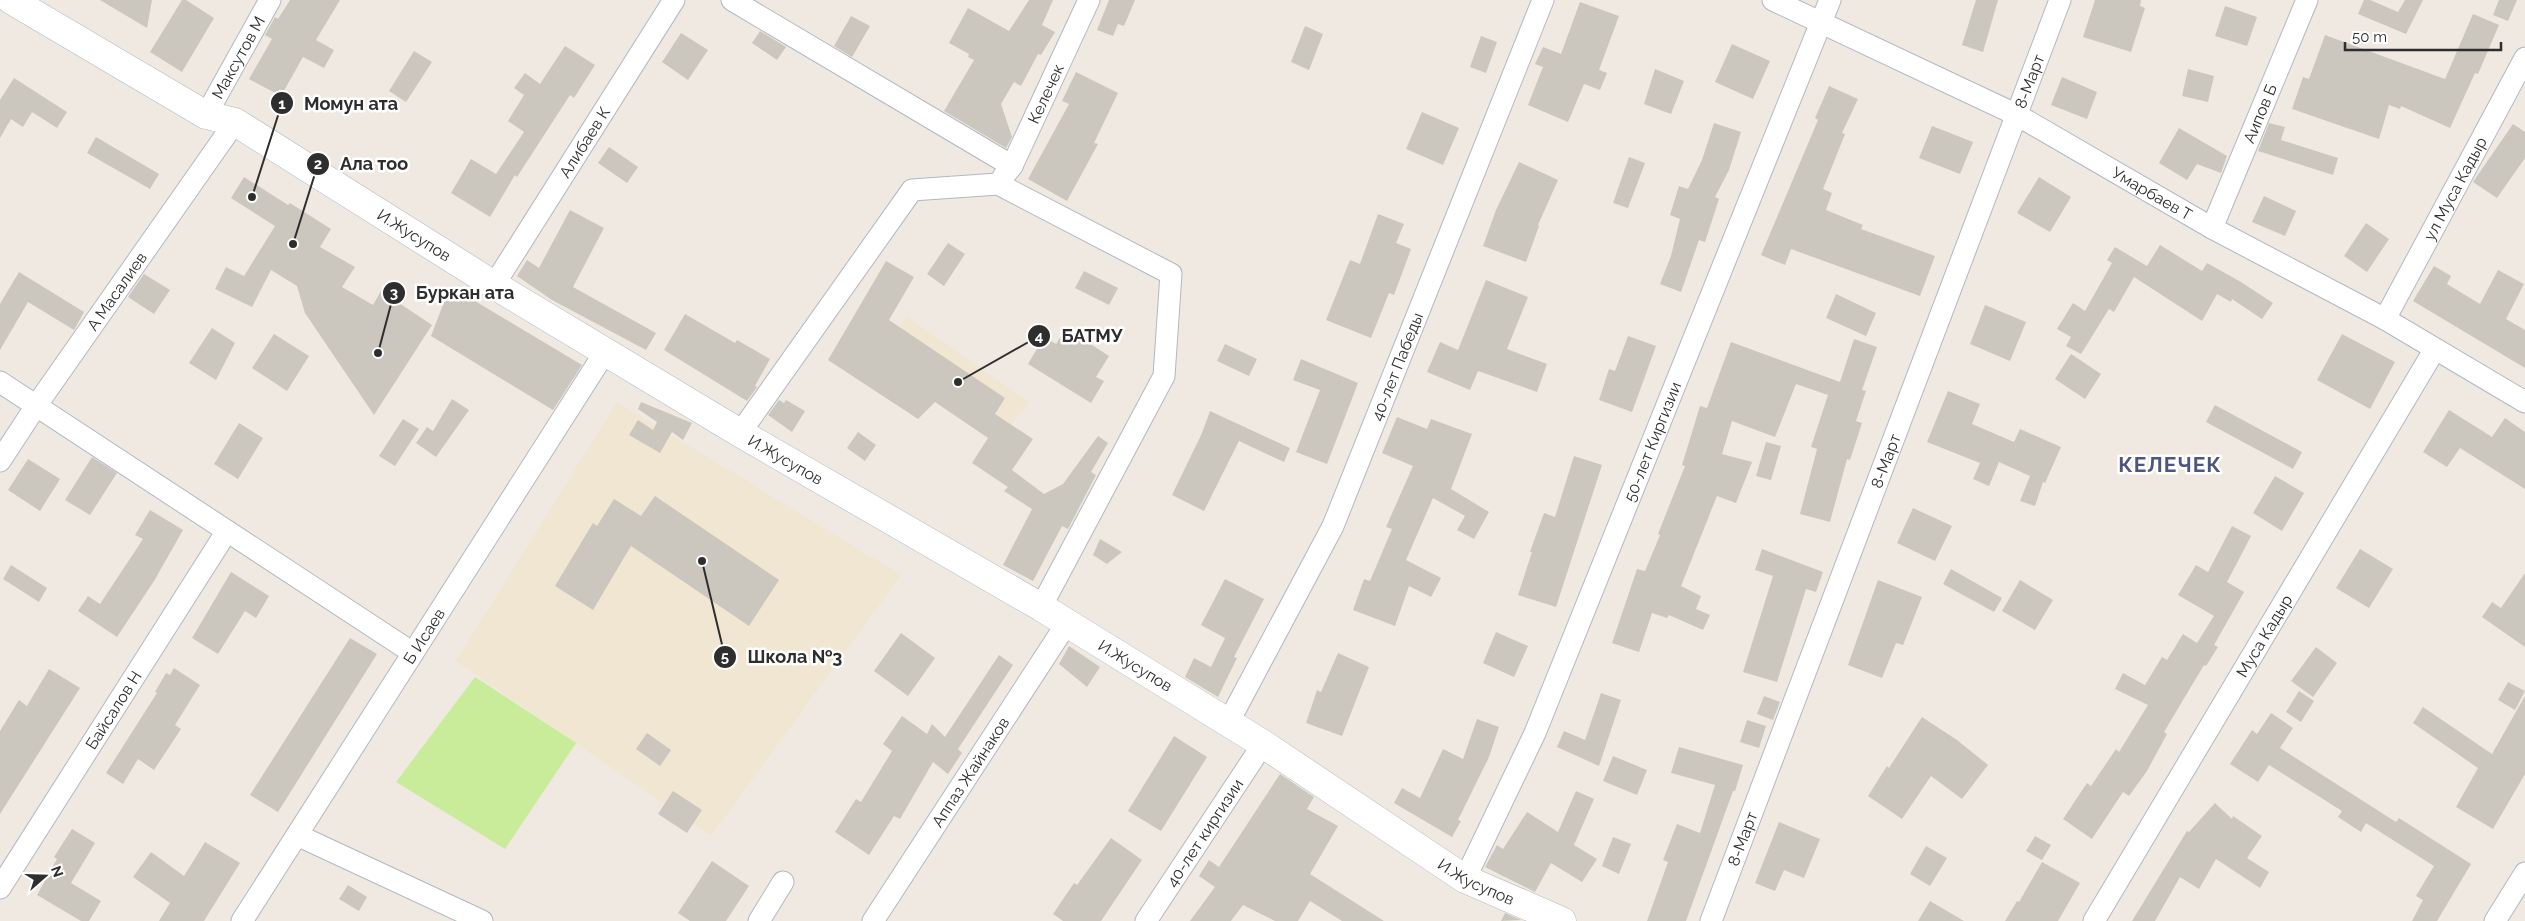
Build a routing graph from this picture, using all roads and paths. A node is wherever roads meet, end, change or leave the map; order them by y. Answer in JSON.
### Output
{"nodes":[{"id":1,"x":11,"y":0,"type":"edge"},
{"id":2,"x":270,"y":0,"type":"edge"},
{"id":3,"x":674,"y":0,"type":"edge"},
{"id":4,"x":732,"y":0,"type":"edge"},
{"id":5,"x":1089,"y":0,"type":"edge"},
{"id":6,"x":1543,"y":0,"type":"edge"},
{"id":7,"x":1773,"y":0,"type":"edge"},
{"id":8,"x":1830,"y":0,"type":"edge"},
{"id":9,"x":2060,"y":0,"type":"edge"},
{"id":10,"x":2307,"y":0,"type":"edge"},
{"id":11,"x":1822,"y":24,"type":"junction"},
{"id":12,"x":2525,"y":58,"type":"edge"},
{"id":13,"x":206,"y":115,"type":"junction"},
{"id":14,"x":2017,"y":115,"type":"junction"},
{"id":15,"x":235,"y":122,"type":"junction"},
{"id":16,"x":1012,"y":166,"type":"junction"},
{"id":17,"x":998,"y":184,"type":"junction"},
{"id":18,"x":2212,"y":228,"type":"junction"},
{"id":19,"x":494,"y":285,"type":"junction"},
{"id":20,"x":2385,"y":319,"type":"junction"},
{"id":21,"x":2435,"y":349,"type":"junction"},
{"id":22,"x":605,"y":352,"type":"junction"},
{"id":23,"x":0,"y":382,"type":"edge"},
{"id":24,"x":2525,"y":402,"type":"edge"},
{"id":25,"x":36,"y":406,"type":"junction"},
{"id":26,"x":740,"y":433,"type":"junction"},
{"id":27,"x":0,"y":461,"type":"edge"},
{"id":28,"x":227,"y":531,"type":"junction"},
{"id":29,"x":1041,"y":607,"type":"junction"},
{"id":30,"x":1066,"y":623,"type":"junction"},
{"id":31,"x":413,"y":653,"type":"junction"},
{"id":32,"x":1228,"y":723,"type":"junction"},
{"id":33,"x":1263,"y":744,"type":"junction"},
{"id":34,"x":297,"y":835,"type":"junction"},
{"id":35,"x":2525,"y":873,"type":"edge"},
{"id":36,"x":1465,"y":879,"type":"junction"},
{"id":37,"x":783,"y":882,"type":"dead end"},
{"id":38,"x":0,"y":888,"type":"edge"},
{"id":39,"x":469,"y":918,"type":"edge"},
{"id":40,"x":242,"y":921,"type":"edge"},
{"id":41,"x":759,"y":921,"type":"edge"},
{"id":42,"x":873,"y":921,"type":"edge"},
{"id":43,"x":1146,"y":921,"type":"edge"},
{"id":44,"x":1562,"y":921,"type":"edge"},
{"id":45,"x":1711,"y":921,"type":"edge"},
{"id":46,"x":2094,"y":921,"type":"edge"},
{"id":47,"x":2495,"y":921,"type":"edge"}],
"edges":[{"from":1,"to":13,"type":"street","name":"И.Жусупов"},
{"from":2,"to":13,"type":"street","name":"Максутов М"},
{"from":3,"to":19,"type":"street","name":"Алибаев К"},
{"from":4,"to":16,"type":"street"},
{"from":5,"to":16,"type":"street","name":"Келечек"},
{"from":6,"to":32,"type":"street","name":"40-лет Пабеды"},
{"from":7,"to":11,"type":"street","name":"Умарбаев Т"},
{"from":8,"to":11,"type":"street","name":"50-лет Киргизии"},
{"from":9,"to":14,"type":"street","name":"8-Март"},
{"from":10,"to":18,"type":"street","name":"Аипов Б"},
{"from":11,"to":14,"type":"street","name":"Умарбаев Т"},
{"from":11,"to":36,"type":"street","name":"50-лет Киргизии"},
{"from":12,"to":20,"type":"street","name":"ул Муса Кадыр"},
{"from":13,"to":15,"type":"street","name":"И.Жусупов"},
{"from":14,"to":18,"type":"street","name":"Умарбаев Т"},
{"from":14,"to":45,"type":"street","name":"8-Март"},
{"from":15,"to":19,"type":"street","name":"И.Жусупов"},
{"from":15,"to":25,"type":"street","name":"А Масалиев"},
{"from":16,"to":17,"type":"street","name":"Келечек"},
{"from":17,"to":26,"type":"street"},
{"from":17,"to":29,"type":"street"},
{"from":18,"to":20,"type":"street","name":"Умарбаев Т"},
{"from":19,"to":22,"type":"street","name":"И.Жусупов"},
{"from":20,"to":21,"type":"street","name":"Умарбаев Т"},
{"from":21,"to":24,"type":"street","name":"Умарбаев Т"},
{"from":21,"to":46,"type":"street","name":"Муса Кадыр"},
{"from":22,"to":26,"type":"street","name":"И.Жусупов"},
{"from":22,"to":31,"type":"street","name":"Б Исаев"},
{"from":23,"to":25,"type":"street"},
{"from":25,"to":27,"type":"street","name":"А Масалиев"},
{"from":25,"to":28,"type":"street"},
{"from":26,"to":29,"type":"street","name":"И.Жусупов"},
{"from":28,"to":31,"type":"street"},
{"from":28,"to":38,"type":"street","name":"Байсалов Н"},
{"from":29,"to":30,"type":"street","name":"И.Жусупов"},
{"from":30,"to":32,"type":"street","name":"И.Жусупов"},
{"from":30,"to":42,"type":"street","name":"Аппаз Жайнаков"},
{"from":31,"to":34,"type":"street","name":"Б Исаев"},
{"from":32,"to":33,"type":"street","name":"И.Жусупов"},
{"from":33,"to":36,"type":"street","name":"И.Жусупов"},
{"from":33,"to":43,"type":"street","name":"40-лет киргизии"},
{"from":34,"to":39,"type":"street"},
{"from":34,"to":40,"type":"street","name":"Б Исаев"},
{"from":35,"to":47,"type":"street"},
{"from":36,"to":44,"type":"street","name":"И.Жусупов"},
{"from":37,"to":41,"type":"street"}]}
